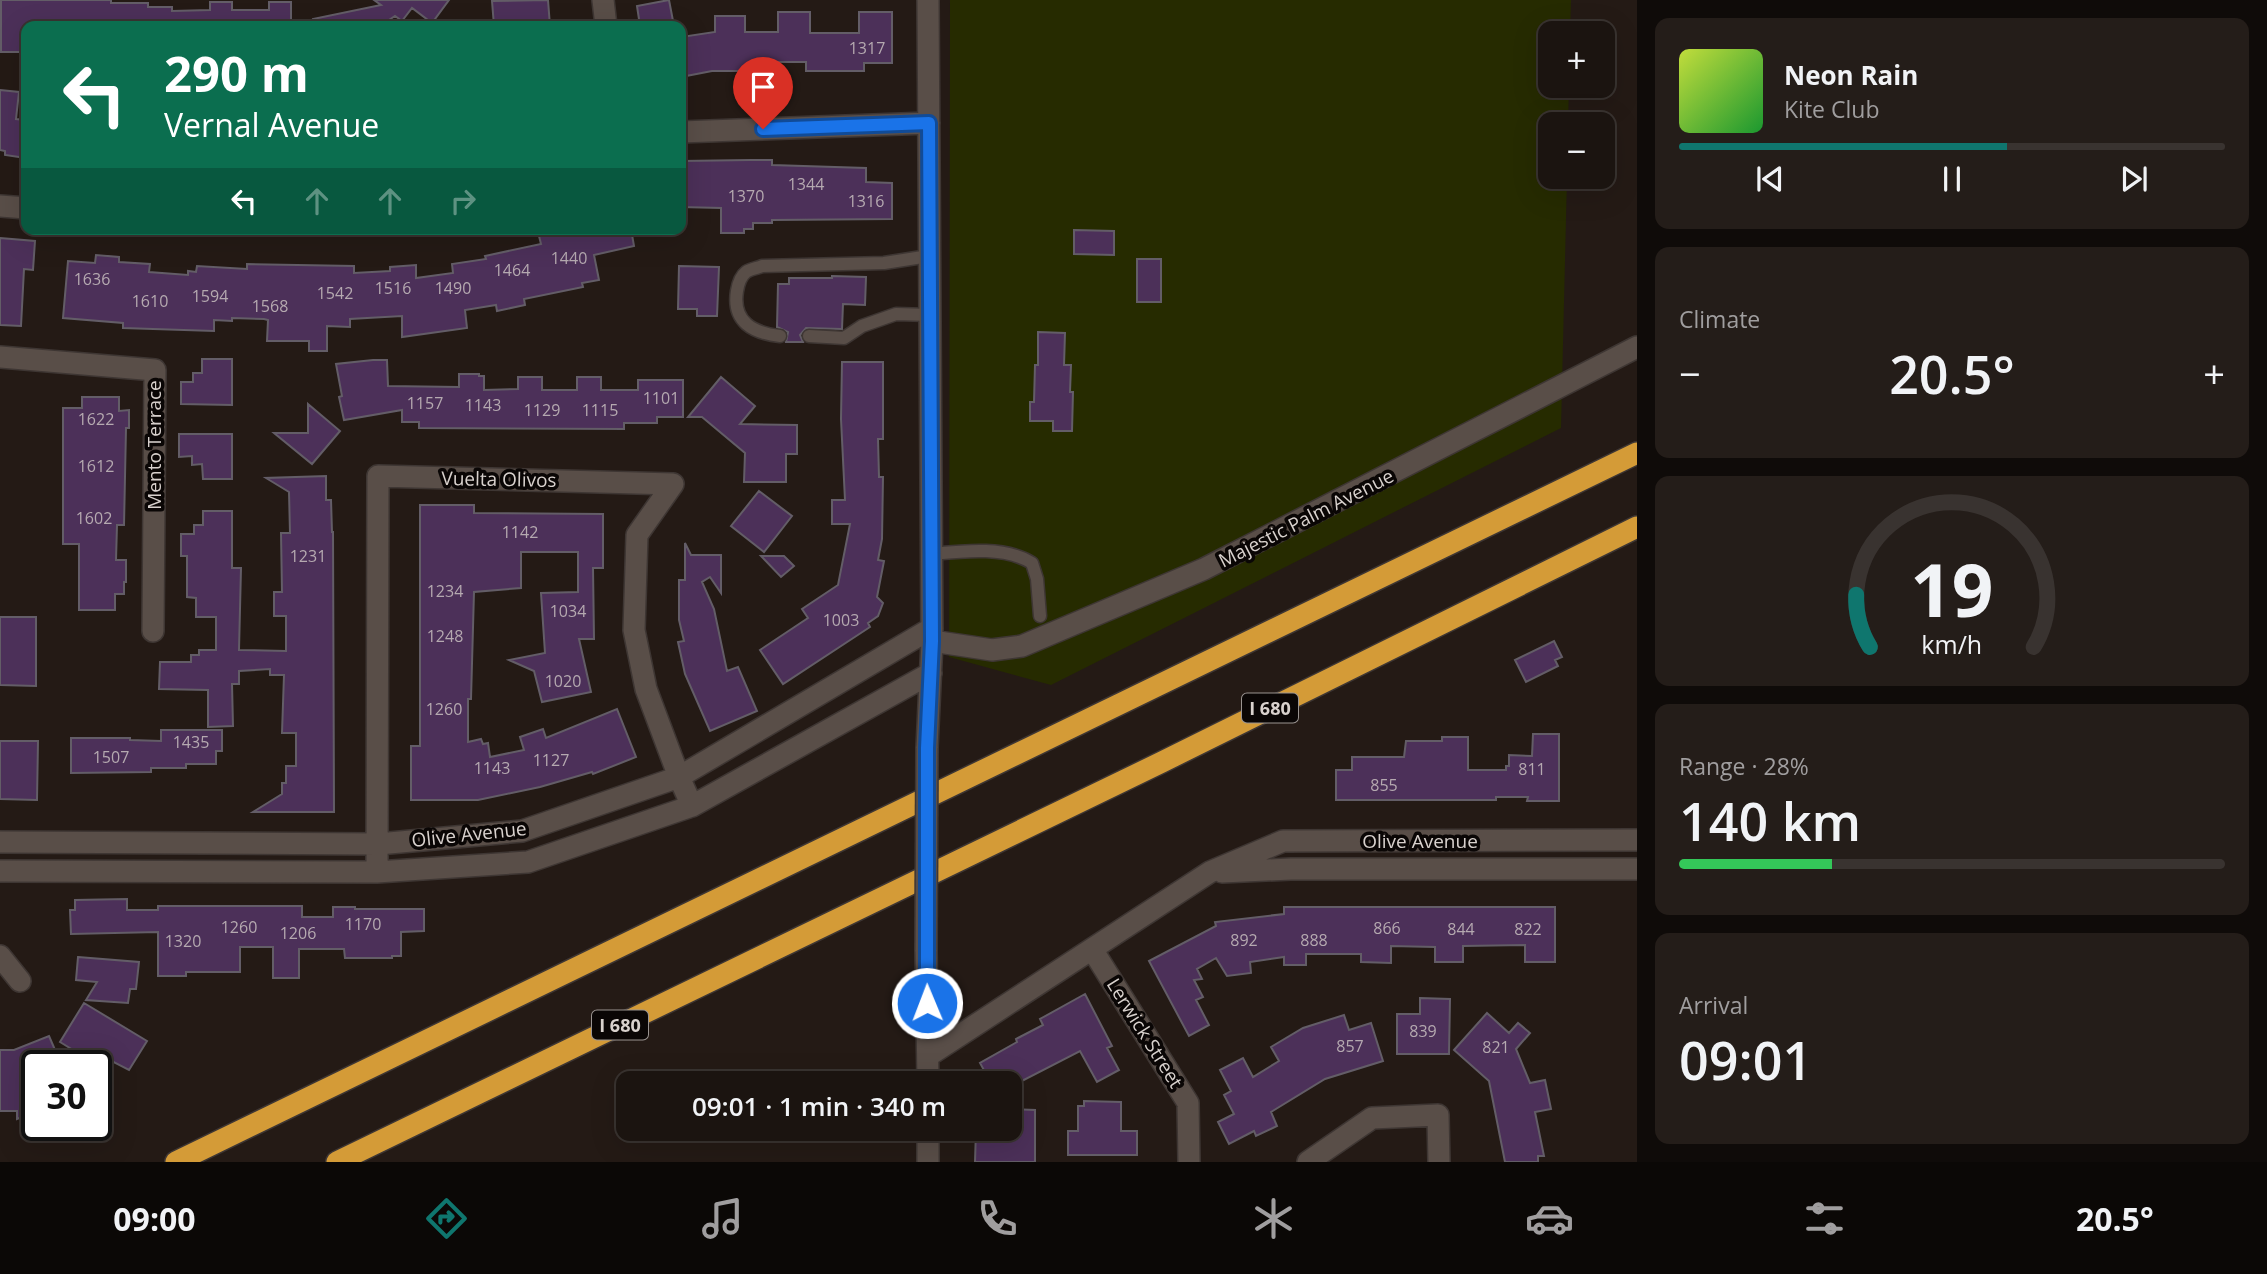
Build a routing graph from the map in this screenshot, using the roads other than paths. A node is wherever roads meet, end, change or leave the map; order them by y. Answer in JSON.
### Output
{"nodes":[{"id":1,"x":603,"y":0,"type":"edge"},
{"id":2,"x":928,"y":0,"type":"edge"},
{"id":3,"x":605,"y":21,"type":"edge"},
{"id":4,"x":929,"y":123,"type":"junction"},
{"id":5,"x":686,"y":132,"type":"edge"},
{"id":6,"x":0,"y":206,"type":"edge"},
{"id":7,"x":21,"y":208,"type":"edge"},
{"id":8,"x":929,"y":256,"type":"junction"},
{"id":9,"x":930,"y":315,"type":"junction"},
{"id":10,"x":780,"y":336,"type":"dead end"},
{"id":11,"x":809,"y":336,"type":"dead end"},
{"id":12,"x":1637,"y":348,"type":"edge"},
{"id":13,"x":0,"y":358,"type":"edge"},
{"id":14,"x":1637,"y":453,"type":"edge"},
{"id":15,"x":1637,"y":527,"type":"edge"},
{"id":16,"x":931,"y":554,"type":"junction"},
{"id":17,"x":1040,"y":616,"type":"dead end"},
{"id":18,"x":153,"y":631,"type":"dead end"},
{"id":19,"x":932,"y":634,"type":"junction"},
{"id":20,"x":931,"y":673,"type":"junction"},
{"id":21,"x":679,"y":777,"type":"junction"},
{"id":22,"x":692,"y":806,"type":"junction"},
{"id":23,"x":1637,"y":840,"type":"edge"},
{"id":24,"x":0,"y":842,"type":"edge"},
{"id":25,"x":377,"y":844,"type":"junction"},
{"id":26,"x":1637,"y":869,"type":"edge"},
{"id":27,"x":0,"y":871,"type":"edge"},
{"id":28,"x":377,"y":872,"type":"junction"},
{"id":29,"x":1210,"y":872,"type":"junction"},
{"id":30,"x":1092,"y":949,"type":"junction"},
{"id":31,"x":0,"y":956,"type":"edge"},
{"id":32,"x":20,"y":981,"type":"dead end"},
{"id":33,"x":928,"y":1056,"type":"junction"},
{"id":34,"x":928,"y":1071,"type":"edge"},
{"id":35,"x":928,"y":1141,"type":"edge"},
{"id":36,"x":176,"y":1162,"type":"edge"},
{"id":37,"x":337,"y":1162,"type":"edge"},
{"id":38,"x":928,"y":1162,"type":"edge"},
{"id":39,"x":1189,"y":1162,"type":"edge"},
{"id":40,"x":1308,"y":1162,"type":"edge"},
{"id":41,"x":1439,"y":1162,"type":"edge"}],
"edges":[{"from":1,"to":3,"type":"street"},
{"from":2,"to":4,"type":"street"},
{"from":4,"to":5,"type":"street"},
{"from":4,"to":8,"type":"street"},
{"from":6,"to":7,"type":"street"},
{"from":8,"to":9,"type":"street"},
{"from":8,"to":10,"type":"lane"},
{"from":9,"to":11,"type":"lane"},
{"from":9,"to":16,"type":"street"},
{"from":12,"to":19,"type":"street","name":"Majestic Palm Avenue"},
{"from":13,"to":18,"type":"street","name":"Mento Terrace"},
{"from":14,"to":36,"type":"highway"},
{"from":15,"to":37,"type":"highway","number":"I 680"},
{"from":16,"to":17,"type":"lane"},
{"from":16,"to":19,"type":"street"},
{"from":19,"to":20,"type":"street"},
{"from":19,"to":21,"type":"street","name":"Olive Avenue"},
{"from":20,"to":22,"type":"street","name":"Olive Avenue"},
{"from":20,"to":33,"type":"street","bridge":true},
{"from":21,"to":22,"type":"street","name":"Vuelta Olivos"},
{"from":21,"to":25,"type":"street","name":"Olive Avenue"},
{"from":21,"to":25,"type":"street","name":"Vuelta Olivos"},
{"from":22,"to":28,"type":"street","name":"Olive Avenue"},
{"from":23,"to":29,"type":"street","name":"Olive Avenue"},
{"from":24,"to":25,"type":"street","name":"Olive Avenue"},
{"from":25,"to":28,"type":"street","name":"Vuelta Olivos"},
{"from":26,"to":29,"type":"street","name":"Olive Avenue"},
{"from":27,"to":28,"type":"street","name":"Olive Avenue"},
{"from":29,"to":30,"type":"street","name":"Olive Avenue"},
{"from":30,"to":33,"type":"street","name":"Olive Avenue"},
{"from":30,"to":39,"type":"street","name":"Lerwick Street"},
{"from":31,"to":32,"type":"street"},
{"from":33,"to":34,"type":"street"},
{"from":35,"to":38,"type":"street"},
{"from":40,"to":41,"type":"street"}]}
